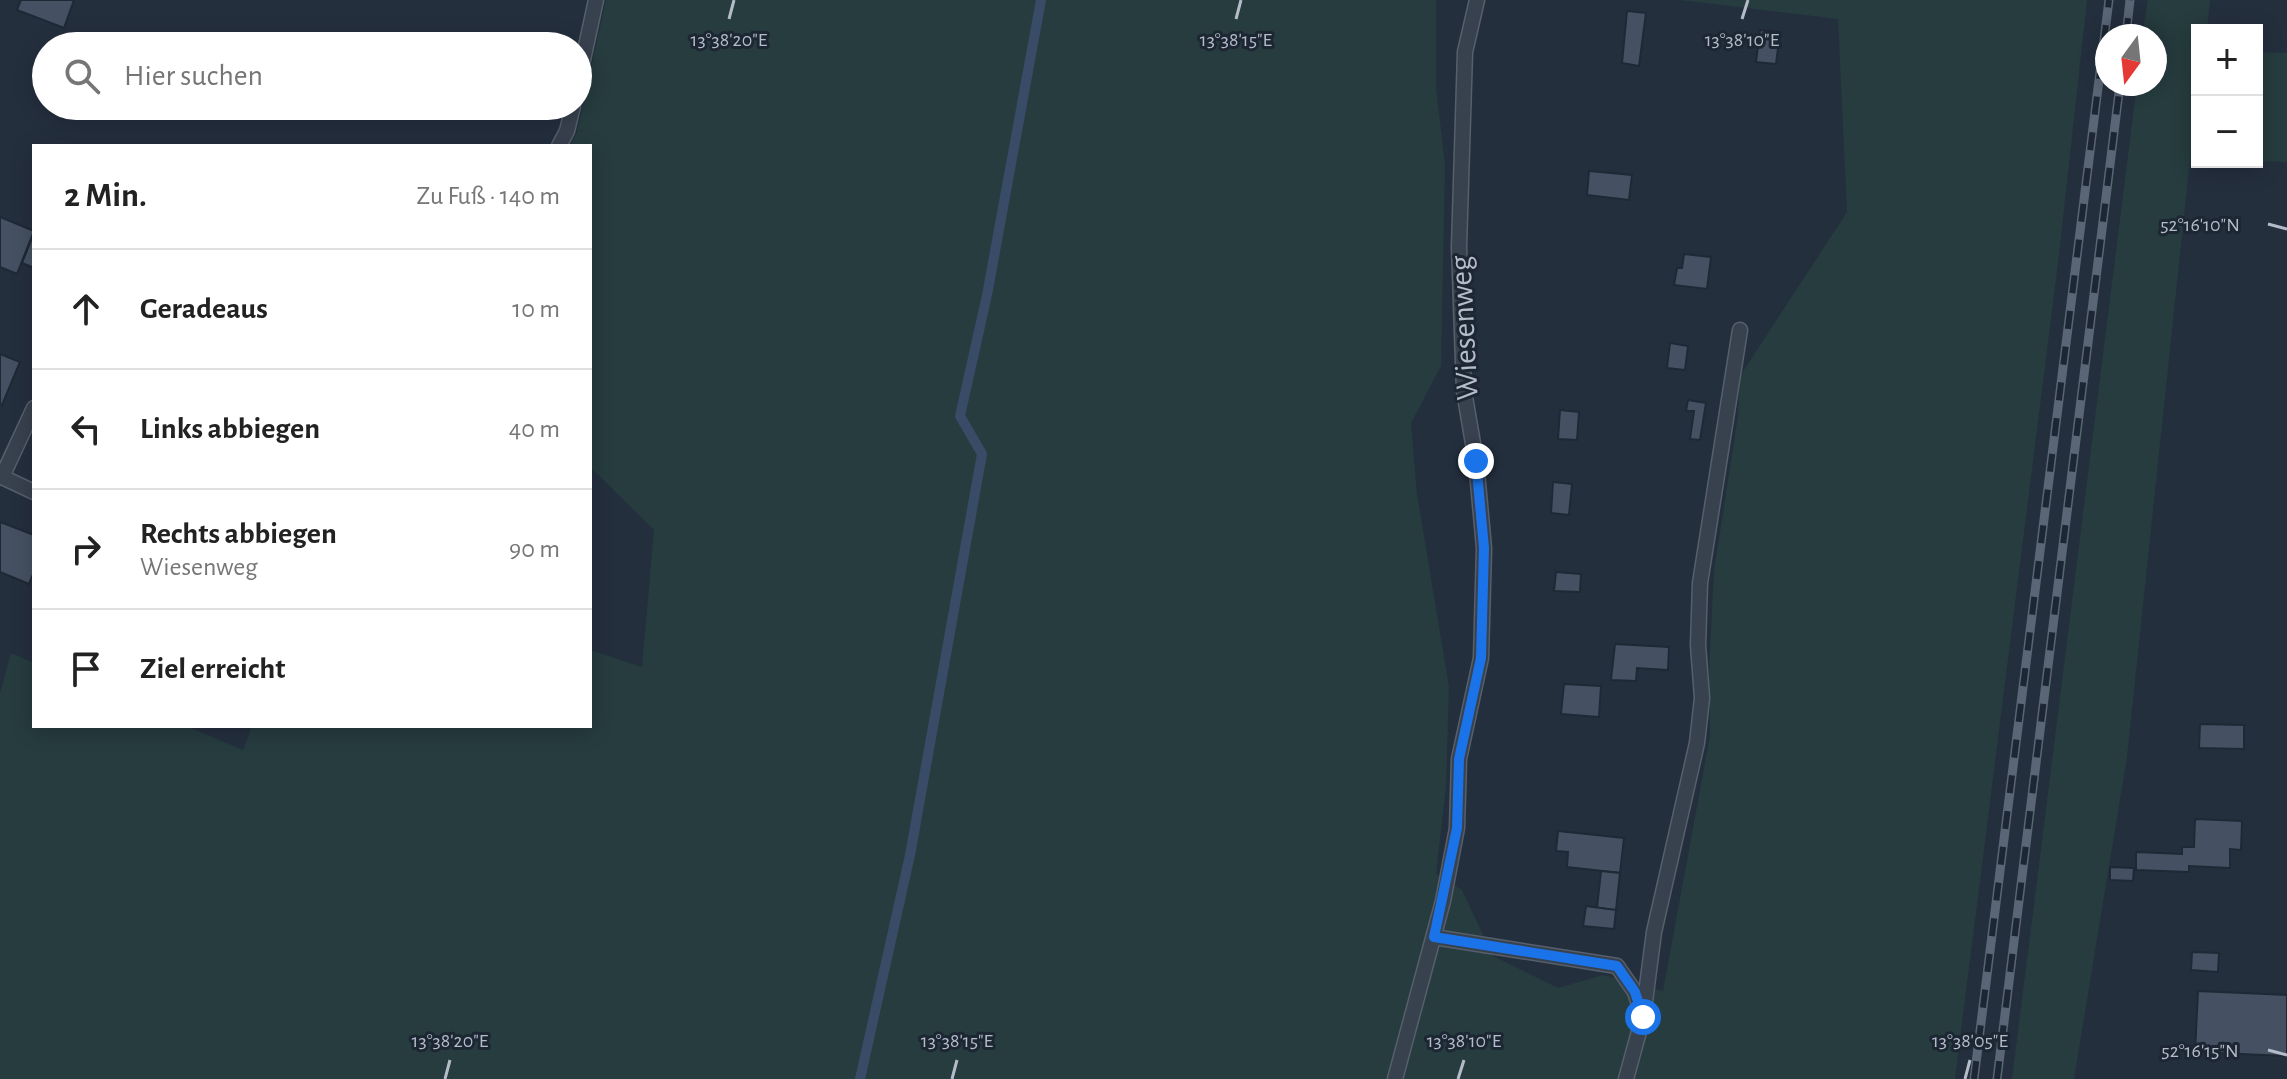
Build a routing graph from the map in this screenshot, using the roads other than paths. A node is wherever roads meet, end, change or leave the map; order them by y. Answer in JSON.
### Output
{"nodes":[{"id":1,"x":596,"y":0,"type":"edge"},
{"id":2,"x":1477,"y":0,"type":"edge"},
{"id":3,"x":589,"y":32,"type":"edge"},
{"id":4,"x":568,"y":120,"type":"edge"},
{"id":5,"x":560,"y":144,"type":"edge"},
{"id":6,"x":1740,"y":330,"type":"dead end"},
{"id":7,"x":32,"y":412,"type":"edge"},
{"id":8,"x":1,"y":477,"type":"edge"},
{"id":9,"x":32,"y":491,"type":"edge"},
{"id":10,"x":1434,"y":937,"type":"junction"},
{"id":11,"x":1643,"y":1017,"type":"junction"},
{"id":12,"x":1395,"y":1079,"type":"edge"},
{"id":13,"x":1626,"y":1079,"type":"edge"}],
"edges":[{"from":1,"to":3,"type":"lane"},
{"from":2,"to":10,"type":"lane","name":"Wiesenweg"},
{"from":4,"to":5,"type":"lane"},
{"from":6,"to":11,"type":"lane"},
{"from":7,"to":8,"type":"lane"},
{"from":8,"to":9,"type":"lane"},
{"from":10,"to":11,"type":"lane"},
{"from":10,"to":12,"type":"lane","name":"Wiesenweg"},
{"from":11,"to":13,"type":"lane"}]}
